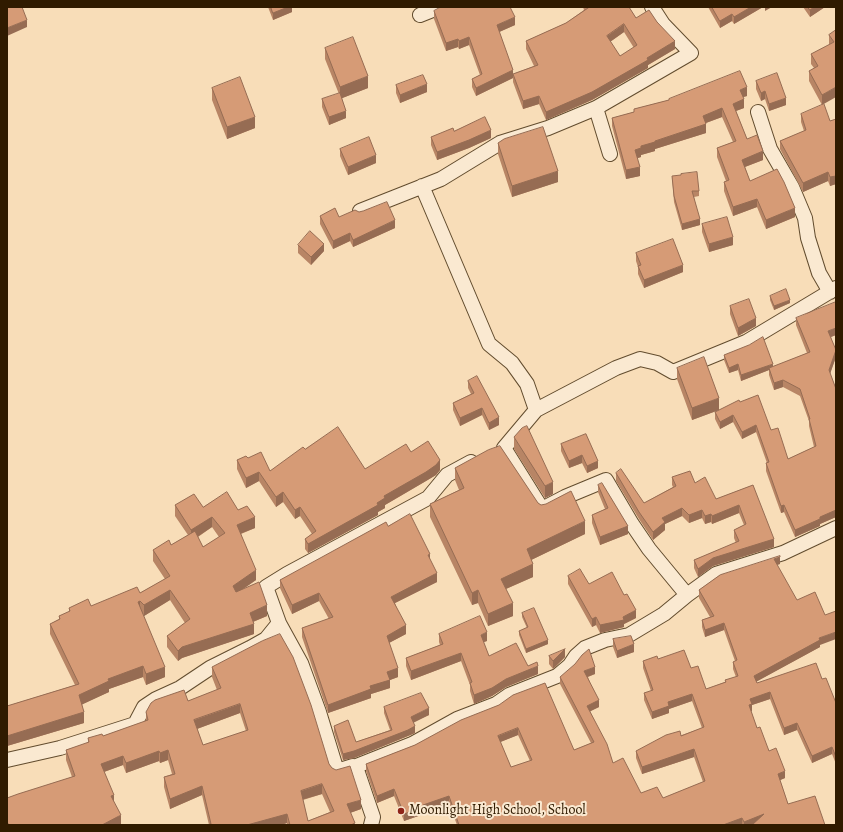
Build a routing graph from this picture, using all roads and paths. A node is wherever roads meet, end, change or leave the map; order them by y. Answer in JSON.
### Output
{"nodes":[{"id":1,"x":440,"y":7,"type":"edge"},
{"id":2,"x":652,"y":7,"type":"edge"},
{"id":3,"x":420,"y":15,"type":"dead end"},
{"id":4,"x":596,"y":108,"type":"junction"},
{"id":5,"x":758,"y":112,"type":"dead end"},
{"id":6,"x":610,"y":154,"type":"dead end"},
{"id":7,"x":422,"y":186,"type":"junction"},
{"id":8,"x":360,"y":211,"type":"edge"},
{"id":9,"x":833,"y":290,"type":"edge"},
{"id":10,"x":536,"y":410,"type":"junction"},
{"id":11,"x":494,"y":452,"type":"junction"},
{"id":12,"x":836,"y":528,"type":"edge"},
{"id":13,"x":687,"y":595,"type":"junction"},
{"id":14,"x":279,"y":623,"type":"junction"},
{"id":15,"x":7,"y":760,"type":"edge"},
{"id":16,"x":354,"y":767,"type":"junction"},
{"id":17,"x":371,"y":825,"type":"edge"}],
"edges":[{"from":1,"to":3,"type":"street"},
{"from":2,"to":4,"type":"street"},
{"from":4,"to":6,"type":"street"},
{"from":4,"to":7,"type":"street"},
{"from":5,"to":9,"type":"street"},
{"from":7,"to":8,"type":"street"},
{"from":7,"to":10,"type":"street"},
{"from":9,"to":10,"type":"street"},
{"from":10,"to":11,"type":"street"},
{"from":11,"to":13,"type":"street"},
{"from":11,"to":14,"type":"street"},
{"from":12,"to":13,"type":"street"},
{"from":13,"to":16,"type":"street"},
{"from":14,"to":15,"type":"street"},
{"from":14,"to":16,"type":"street"},
{"from":16,"to":17,"type":"street"}]}
